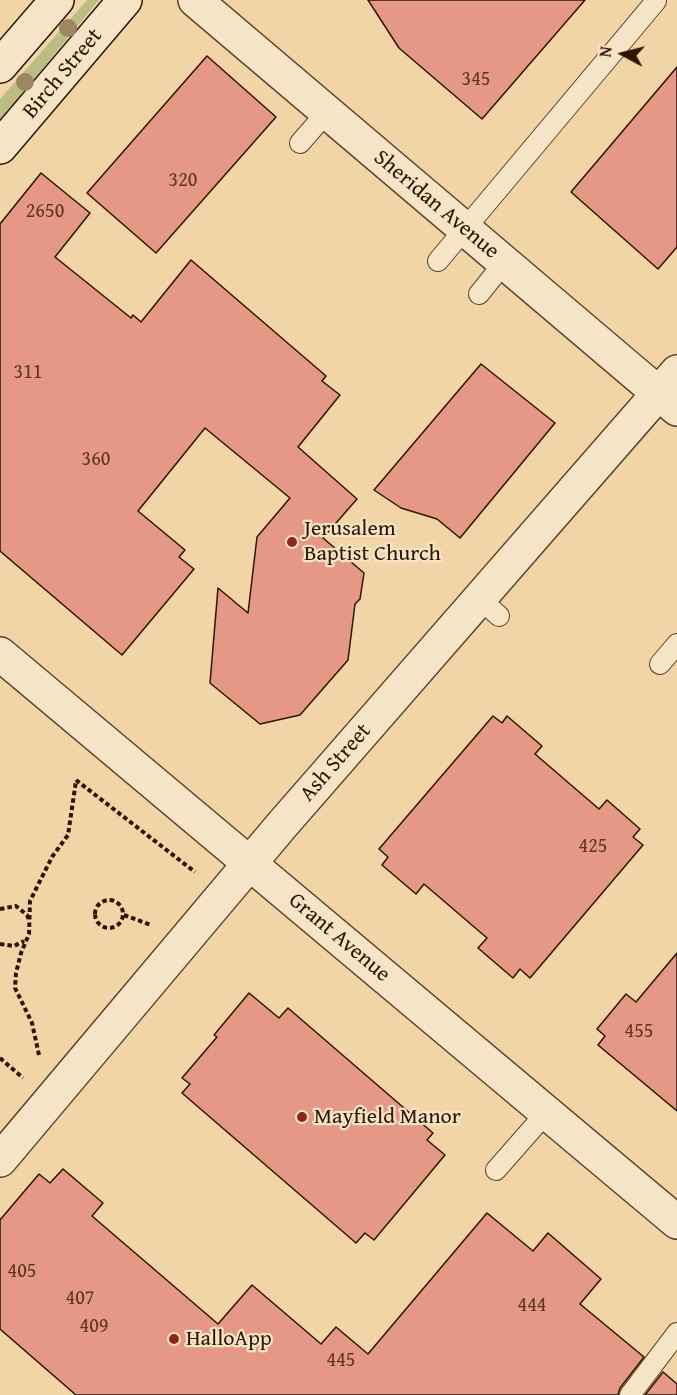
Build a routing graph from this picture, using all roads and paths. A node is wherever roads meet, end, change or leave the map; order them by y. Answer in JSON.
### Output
{"nodes":[{"id":1,"x":57,"y":0,"type":"edge"},
{"id":2,"x":126,"y":0,"type":"edge"},
{"id":3,"x":195,"y":0,"type":"edge"},
{"id":4,"x":656,"y":1,"type":"edge"},
{"id":5,"x":0,"y":66,"type":"edge"},
{"id":6,"x":327,"y":112,"type":"junction"},
{"id":7,"x":300,"y":143,"type":"dead end"},
{"id":8,"x":0,"y":147,"type":"edge"},
{"id":9,"x":466,"y":230,"type":"junction"},
{"id":10,"x":438,"y":261,"type":"dead end"},
{"id":11,"x":504,"y":263,"type":"junction"},
{"id":12,"x":479,"y":294,"type":"dead end"},
{"id":13,"x":671,"y":392,"type":"edge"},
{"id":14,"x":677,"y":644,"type":"edge"},
{"id":15,"x":0,"y":654,"type":"edge"},
{"id":16,"x":660,"y":664,"type":"dead end"},
{"id":17,"x":250,"y":862,"type":"junction"},
{"id":18,"x":197,"y":874,"type":"dead end"},
{"id":19,"x":0,"y":909,"type":"edge"},
{"id":20,"x":124,"y":915,"type":"junction"},
{"id":21,"x":154,"y":927,"type":"dead end"},
{"id":22,"x":29,"y":934,"type":"junction"},
{"id":23,"x":0,"y":944,"type":"edge"},
{"id":24,"x":39,"y":1060,"type":"dead end"},
{"id":25,"x":546,"y":1113,"type":"junction"},
{"id":26,"x":0,"y":1160,"type":"edge"},
{"id":27,"x":495,"y":1170,"type":"dead end"},
{"id":28,"x":677,"y":1222,"type":"edge"},
{"id":29,"x":677,"y":1333,"type":"edge"},
{"id":30,"x":630,"y":1395,"type":"edge"}],
"edges":[{"from":1,"to":5,"type":"street"},
{"from":2,"to":8,"type":"street","name":"Birch Street"},
{"from":3,"to":6,"type":"street","name":"Sheridan Avenue"},
{"from":4,"to":9,"type":"lane"},
{"from":6,"to":7,"type":"lane"},
{"from":6,"to":9,"type":"street","name":"Sheridan Avenue"},
{"from":9,"to":10,"type":"lane"},
{"from":9,"to":11,"type":"street","name":"Sheridan Avenue"},
{"from":11,"to":12,"type":"lane"},
{"from":11,"to":13,"type":"street","name":"Sheridan Avenue"},
{"from":13,"to":17,"type":"street","name":"Ash Street"},
{"from":14,"to":16,"type":"lane"},
{"from":15,"to":17,"type":"street","name":"Grant Avenue"},
{"from":17,"to":25,"type":"street","name":"Grant Avenue"},
{"from":17,"to":26,"type":"street","name":"Ash Street"},
{"from":18,"to":22,"type":"path"},
{"from":19,"to":22,"type":"path"},
{"from":20,"to":20,"type":"path"},
{"from":20,"to":21,"type":"path"},
{"from":22,"to":23,"type":"path"},
{"from":22,"to":24,"type":"path"},
{"from":25,"to":27,"type":"lane"},
{"from":25,"to":28,"type":"street","name":"Grant Avenue"},
{"from":29,"to":30,"type":"lane"}]}
